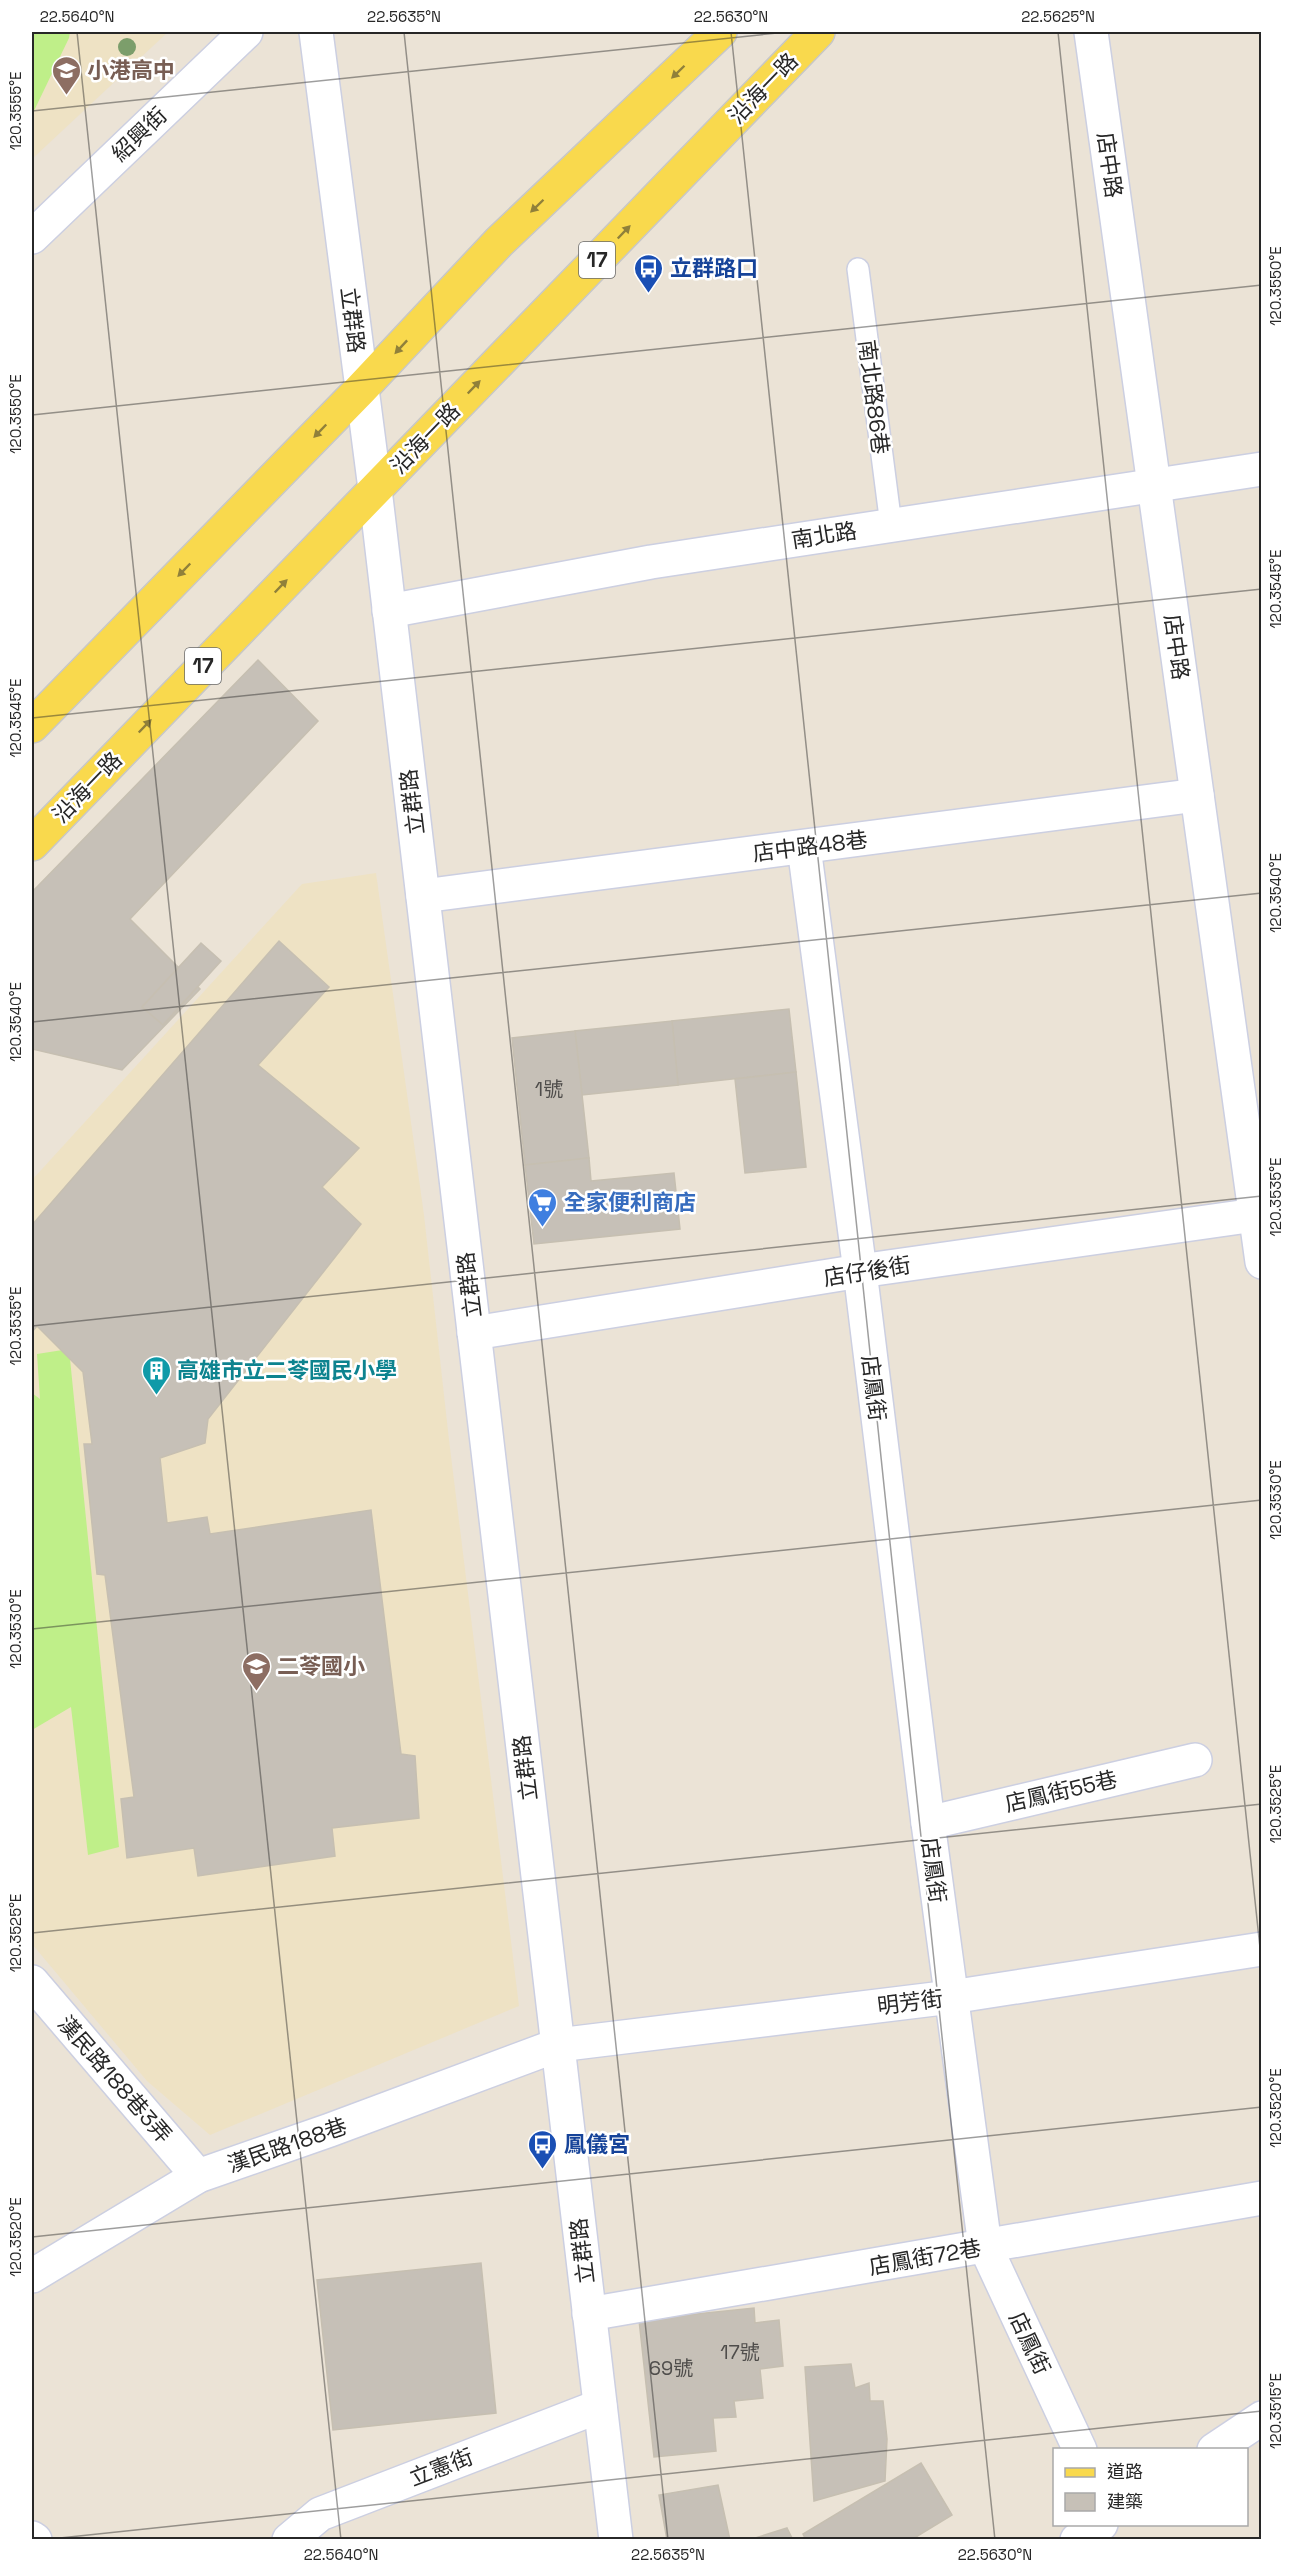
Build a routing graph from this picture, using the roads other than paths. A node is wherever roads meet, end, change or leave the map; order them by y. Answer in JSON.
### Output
{"nodes":[{"id":1,"x":246,"y":32,"type":"edge"},
{"id":2,"x":316,"y":32,"type":"edge"},
{"id":3,"x":720,"y":32,"type":"edge"},
{"id":4,"x":818,"y":32,"type":"edge"},
{"id":5,"x":1093,"y":33,"type":"edge"},
{"id":6,"x":32,"y":237,"type":"edge"},
{"id":7,"x":858,"y":269,"type":"dead end"},
{"id":8,"x":361,"y":389,"type":"junction"},
{"id":9,"x":1262,"y":469,"type":"edge"},
{"id":10,"x":1155,"y":484,"type":"junction"},
{"id":11,"x":375,"y":489,"type":"junction"},
{"id":12,"x":891,"y":525,"type":"junction"},
{"id":13,"x":389,"y":612,"type":"junction"},
{"id":14,"x":32,"y":726,"type":"edge"},
{"id":15,"x":1197,"y":795,"type":"junction"},
{"id":16,"x":32,"y":844,"type":"edge"},
{"id":17,"x":804,"y":847,"type":"junction"},
{"id":18,"x":423,"y":896,"type":"junction"},
{"id":19,"x":1258,"y":1214,"type":"edge"},
{"id":20,"x":1262,"y":1262,"type":"edge"},
{"id":21,"x":860,"y":1271,"type":"junction"},
{"id":22,"x":474,"y":1333,"type":"junction"},
{"id":23,"x":1195,"y":1760,"type":"dead end"},
{"id":24,"x":928,"y":1823,"type":"junction"},
{"id":25,"x":1262,"y":1949,"type":"edge"},
{"id":26,"x":32,"y":1982,"type":"edge"},
{"id":27,"x":951,"y":1997,"type":"junction"},
{"id":28,"x":558,"y":2045,"type":"junction"},
{"id":29,"x":198,"y":2176,"type":"junction"},
{"id":30,"x":1262,"y":2198,"type":"edge"},
{"id":31,"x":985,"y":2247,"type":"junction"},
{"id":32,"x":32,"y":2276,"type":"edge"},
{"id":33,"x":589,"y":2314,"type":"junction"},
{"id":34,"x":600,"y":2406,"type":"junction"},
{"id":35,"x":1262,"y":2418,"type":"edge"},
{"id":36,"x":1079,"y":2448,"type":"edge"},
{"id":37,"x":1217,"y":2448,"type":"edge"},
{"id":38,"x":1098,"y":2526,"type":"edge"},
{"id":39,"x":1116,"y":2526,"type":"edge"},
{"id":40,"x":289,"y":2540,"type":"edge"},
{"id":41,"x":616,"y":2540,"type":"edge"},
{"id":42,"x":1077,"y":2540,"type":"edge"},
{"id":43,"x":1123,"y":2540,"type":"edge"}],
"edges":[{"from":1,"to":6,"type":"street","name":"紹興街"},
{"from":2,"to":8,"type":"street","name":"立群路"},
{"from":3,"to":8,"type":"main road","one_way":true},
{"from":11,"to":4,"type":"main road","name":"沿海一路","number":"17","one_way":true},
{"from":5,"to":10,"type":"street","name":"店中路"},
{"from":7,"to":12,"type":"lane","name":"南北路86巷"},
{"from":8,"to":11,"type":"street","name":"立群路"},
{"from":8,"to":14,"type":"main road","one_way":true},
{"from":9,"to":10,"type":"street","name":"南北路"},
{"from":10,"to":12,"type":"street","name":"南北路"},
{"from":10,"to":15,"type":"street","name":"店中路"},
{"from":11,"to":13,"type":"street","name":"立群路"},
{"from":16,"to":11,"type":"main road","name":"沿海一路","number":"17","one_way":true},
{"from":12,"to":13,"type":"street","name":"南北路"},
{"from":13,"to":18,"type":"street","name":"立群路"},
{"from":15,"to":17,"type":"street","name":"店中路48巷"},
{"from":15,"to":19,"type":"street","name":"店中路"},
{"from":17,"to":18,"type":"street","name":"店中路48巷"},
{"from":17,"to":21,"type":"street","name":"店鳳街"},
{"from":18,"to":22,"type":"street","name":"立群路"},
{"from":19,"to":20,"type":"street","name":"店中路"},
{"from":19,"to":21,"type":"street","name":"店仔後街"},
{"from":21,"to":22,"type":"street","name":"店仔後街"},
{"from":21,"to":24,"type":"street","name":"店鳳街"},
{"from":22,"to":28,"type":"street","name":"立群路"},
{"from":23,"to":24,"type":"street","name":"店鳳街55巷"},
{"from":24,"to":27,"type":"street","name":"店鳳街"},
{"from":25,"to":27,"type":"street","name":"明芳街"},
{"from":26,"to":29,"type":"street","name":"漢民路188巷3弄"},
{"from":27,"to":28,"type":"street","name":"明芳街"},
{"from":27,"to":31,"type":"street","name":"店鳳街"},
{"from":28,"to":29,"type":"street","name":"漢民路188巷"},
{"from":28,"to":33,"type":"street","name":"立群路"},
{"from":29,"to":32,"type":"street","name":"漢民路188巷"},
{"from":30,"to":31,"type":"street","name":"店鳳街72巷"},
{"from":31,"to":33,"type":"street","name":"店鳳街72巷"},
{"from":31,"to":36,"type":"street","name":"店鳳街"},
{"from":33,"to":34,"type":"street","name":"立群路"},
{"from":34,"to":40,"type":"street","name":"立憲街"},
{"from":34,"to":41,"type":"street","name":"立群路"},
{"from":35,"to":37,"type":"street"},
{"from":38,"to":42,"type":"street"},
{"from":39,"to":43,"type":"street"}]}
